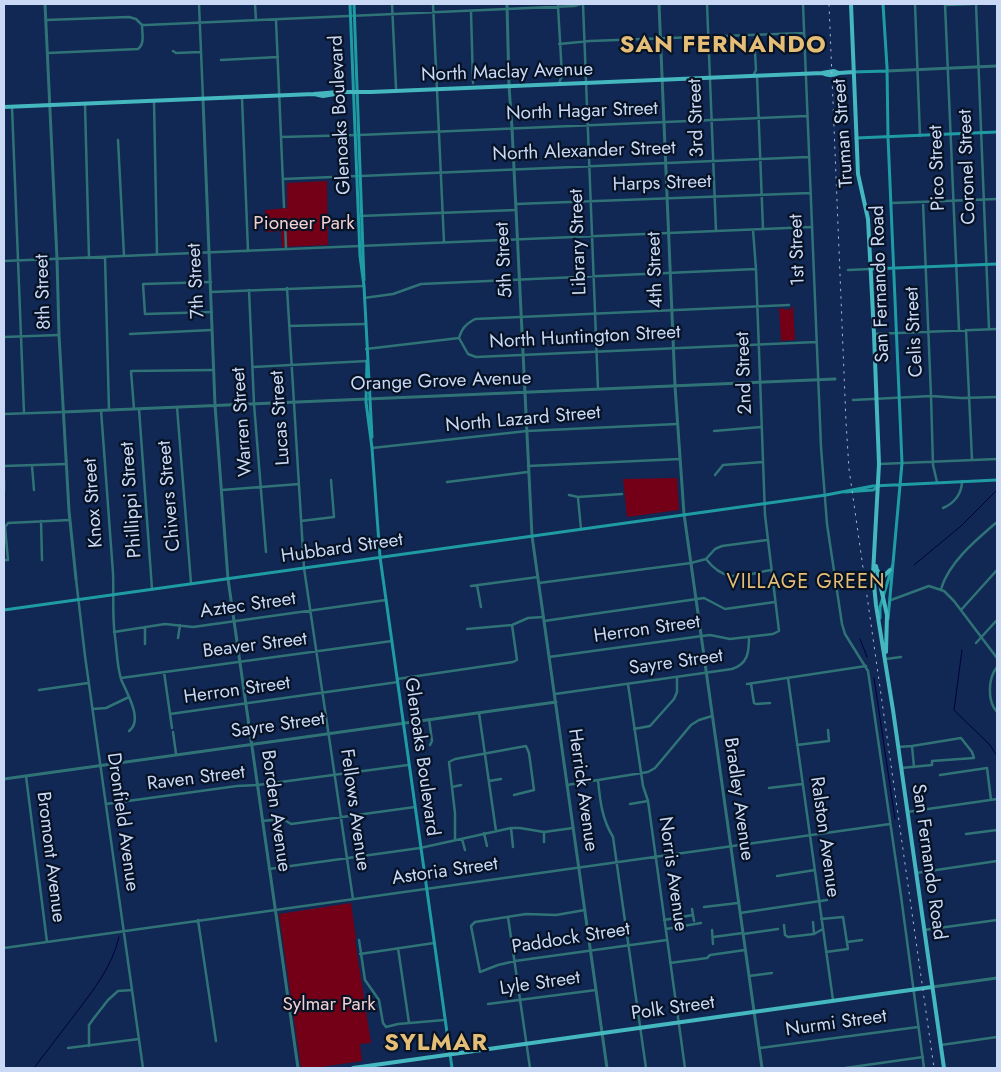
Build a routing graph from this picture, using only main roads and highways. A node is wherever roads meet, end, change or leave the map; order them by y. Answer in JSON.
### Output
{"nodes":[{"id":1,"x":350,"y":4,"type":"edge"},
{"id":2,"x":354,"y":4,"type":"edge"},
{"id":3,"x":850,"y":4,"type":"edge"},
{"id":4,"x":883,"y":4,"type":"edge"},
{"id":5,"x":353,"y":16,"type":"junction"},
{"id":6,"x":887,"y":71,"type":"junction"},
{"id":7,"x":853,"y":72,"type":"junction"},
{"id":8,"x":356,"y":92,"type":"junction"},
{"id":9,"x":4,"y":107,"type":"edge"},
{"id":10,"x":997,"y":132,"type":"edge"},
{"id":11,"x":888,"y":137,"type":"junction"},
{"id":12,"x":856,"y":138,"type":"junction"},
{"id":13,"x":997,"y":264,"type":"edge"},
{"id":14,"x":871,"y":268,"type":"junction"},
{"id":15,"x":894,"y":268,"type":"junction"},
{"id":16,"x":997,"y":480,"type":"edge"},
{"id":17,"x":900,"y":484,"type":"junction"},
{"id":18,"x":878,"y":486,"type":"junction"},
{"id":19,"x":380,"y":557,"type":"junction"},
{"id":20,"x":874,"y":559,"type":"junction"},
{"id":21,"x":893,"y":563,"type":"junction"},
{"id":22,"x":876,"y":568,"type":"junction"},
{"id":23,"x":890,"y":570,"type":"junction"},
{"id":24,"x":883,"y":596,"type":"junction"},
{"id":25,"x":4,"y":610,"type":"edge"},
{"id":26,"x":888,"y":625,"type":"junction"},
{"id":27,"x":883,"y":649,"type":"junction"},
{"id":28,"x":886,"y":659,"type":"junction"},
{"id":29,"x":932,"y":988,"type":"junction"},
{"id":30,"x":450,"y":1054,"type":"junction"},
{"id":31,"x":372,"y":1067,"type":"edge"},
{"id":32,"x":353,"y":1068,"type":"edge"},
{"id":33,"x":452,"y":1068,"type":"edge"},
{"id":34,"x":944,"y":1068,"type":"edge"}],
"edges":[{"from":1,"to":5,"type":"main road","name":"Glenoaks Boulevard"},
{"from":2,"to":5,"type":"main road","name":"Glenoaks Boulevard"},
{"from":3,"to":7,"type":"main road","name":"Truman Street"},
{"from":4,"to":6,"type":"main road","name":"San Fernando Road"},
{"from":5,"to":8,"type":"main road","name":"Glenoaks Boulevard"},
{"from":6,"to":7,"type":"main road"},
{"from":6,"to":11,"type":"main road","name":"San Fernando Road"},
{"from":7,"to":8,"type":"main road","name":"North Maclay Avenue"},
{"from":7,"to":12,"type":"main road","name":"Truman Street"},
{"from":8,"to":9,"type":"main road","name":"North Maclay Avenue"},
{"from":8,"to":19,"type":"main road","name":"Glenoaks Boulevard"},
{"from":10,"to":11,"type":"main road"},
{"from":11,"to":12,"type":"main road"},
{"from":11,"to":15,"type":"main road","name":"San Fernando Road"},
{"from":12,"to":14,"type":"main road","name":"Truman Street"},
{"from":13,"to":15,"type":"main road"},
{"from":14,"to":15,"type":"main road"},
{"from":14,"to":18,"type":"main road","name":"Truman Street"},
{"from":15,"to":17,"type":"main road","name":"San Fernando Road"},
{"from":16,"to":17,"type":"main road"},
{"from":17,"to":18,"type":"main road"},
{"from":17,"to":21,"type":"main road","name":"San Fernando Road"},
{"from":18,"to":19,"type":"main road","name":"Hubbard Street"},
{"from":18,"to":20,"type":"main road","name":"Truman Street"},
{"from":19,"to":25,"type":"main road","name":"Hubbard Street"},
{"from":19,"to":30,"type":"main road","name":"Glenoaks Boulevard"},
{"from":20,"to":22,"type":"main road","name":"Truman Street"},
{"from":20,"to":27,"type":"main road","name":"Truman Street"},
{"from":21,"to":23,"type":"main road","name":"San Fernando Road"},
{"from":21,"to":26,"type":"main road","name":"San Fernando Road"},
{"from":22,"to":23,"type":"main road"},
{"from":22,"to":24,"type":"main road","name":"Truman Street"},
{"from":23,"to":24,"type":"main road","name":"San Fernando Road"},
{"from":24,"to":26,"type":"main road","name":"Truman Street"},
{"from":24,"to":27,"type":"main road","name":"San Fernando Road"},
{"from":26,"to":28,"type":"main road","name":"San Fernando Road"},
{"from":27,"to":28,"type":"main road","name":"San Fernando Road"},
{"from":28,"to":29,"type":"main road","name":"San Fernando Road"},
{"from":29,"to":30,"type":"main road","name":"Polk Street"},
{"from":29,"to":34,"type":"main road","name":"San Fernando Road"},
{"from":30,"to":31,"type":"main road","name":"Polk Street"},
{"from":30,"to":33,"type":"main road","name":"Glenoaks Boulevard"},
{"from":31,"to":32,"type":"main road","name":"Polk Street"}]}
